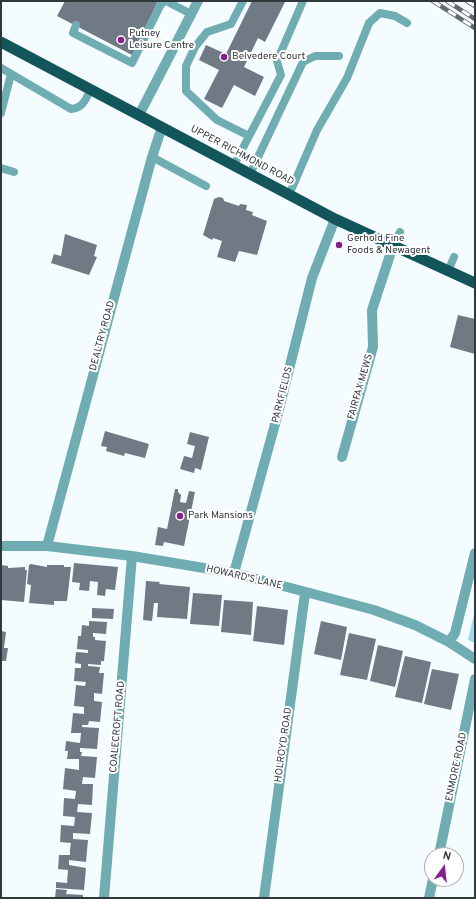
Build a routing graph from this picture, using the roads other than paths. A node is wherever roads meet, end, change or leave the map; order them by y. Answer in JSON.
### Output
{"nodes":[{"id":1,"x":165,"y":1,"type":"edge"},
{"id":2,"x":243,"y":1,"type":"edge"},
{"id":3,"x":302,"y":1,"type":"edge"},
{"id":4,"x":198,"y":2,"type":"edge"},
{"id":5,"x":191,"y":14,"type":"junction"},
{"id":6,"x":407,"y":23,"type":"dead end"},
{"id":7,"x":76,"y":25,"type":"dead end"},
{"id":8,"x":1,"y":42,"type":"edge"},
{"id":9,"x":338,"y":56,"type":"dead end"},
{"id":10,"x":1,"y":68,"type":"edge"},
{"id":11,"x":11,"y":74,"type":"junction"},
{"id":12,"x":91,"y":89,"type":"junction"},
{"id":13,"x":1,"y":113,"type":"edge"},
{"id":14,"x":139,"y":115,"type":"junction"},
{"id":15,"x":162,"y":127,"type":"junction"},
{"id":16,"x":249,"y":136,"type":"junction"},
{"id":17,"x":152,"y":157,"type":"junction"},
{"id":18,"x":234,"y":165,"type":"junction"},
{"id":19,"x":1,"y":168,"type":"edge"},
{"id":20,"x":14,"y":172,"type":"dead end"},
{"id":21,"x":250,"y":174,"type":"junction"},
{"id":22,"x":206,"y":186,"type":"dead end"},
{"id":23,"x":289,"y":195,"type":"junction"},
{"id":24,"x":335,"y":219,"type":"junction"},
{"id":25,"x":400,"y":232,"type":"dead end"},
{"id":26,"x":393,"y":246,"type":"junction"},
{"id":27,"x":454,"y":257,"type":"dead end"},
{"id":28,"x":448,"y":271,"type":"junction"},
{"id":29,"x":475,"y":283,"type":"edge"},
{"id":30,"x":342,"y":458,"type":"dead end"},
{"id":31,"x":1,"y":546,"type":"edge"},
{"id":32,"x":47,"y":546,"type":"junction"},
{"id":33,"x":475,"y":553,"type":"edge"},
{"id":34,"x":132,"y":556,"type":"junction"},
{"id":35,"x":234,"y":573,"type":"junction"},
{"id":36,"x":305,"y":593,"type":"junction"},
{"id":37,"x":449,"y":642,"type":"junction"},
{"id":38,"x":475,"y":659,"type":"edge"},
{"id":39,"x":475,"y":679,"type":"edge"},
{"id":40,"x":441,"y":847,"type":"edge"},
{"id":41,"x":431,"y":887,"type":"edge"},
{"id":42,"x":104,"y":898,"type":"edge"},
{"id":43,"x":264,"y":898,"type":"edge"},
{"id":44,"x":429,"y":898,"type":"edge"}],
"edges":[{"from":1,"to":5,"type":"lane"},
{"from":1,"to":7,"type":"lane"},
{"from":2,"to":16,"type":"lane"},
{"from":3,"to":16,"type":"lane"},
{"from":4,"to":5,"type":"street"},
{"from":5,"to":14,"type":"street"},
{"from":6,"to":23,"type":"lane"},
{"from":8,"to":12,"type":"highway","name":"UPPER RICHMOND ROAD"},
{"from":9,"to":21,"type":"lane"},
{"from":10,"to":11,"type":"lane"},
{"from":11,"to":12,"type":"lane"},
{"from":11,"to":13,"type":"lane"},
{"from":12,"to":14,"type":"highway","name":"UPPER RICHMOND ROAD"},
{"from":14,"to":15,"type":"highway","name":"UPPER RICHMOND ROAD"},
{"from":15,"to":17,"type":"street","name":"DEALTRY ROAD"},
{"from":15,"to":18,"type":"highway","name":"UPPER RICHMOND ROAD"},
{"from":16,"to":18,"type":"lane"},
{"from":17,"to":22,"type":"lane"},
{"from":17,"to":32,"type":"street","name":"DEALTRY ROAD"},
{"from":18,"to":21,"type":"highway","name":"UPPER RICHMOND ROAD"},
{"from":19,"to":20,"type":"lane"},
{"from":21,"to":23,"type":"highway","name":"UPPER RICHMOND ROAD"},
{"from":23,"to":24,"type":"highway","name":"UPPER RICHMOND ROAD"},
{"from":24,"to":26,"type":"highway","name":"UPPER RICHMOND ROAD"},
{"from":24,"to":35,"type":"street","name":"PARKFIELDS"},
{"from":25,"to":26,"type":"lane"},
{"from":26,"to":28,"type":"highway","name":"UPPER RICHMOND ROAD"},
{"from":26,"to":30,"type":"street","name":"FAIRFAX MEWS"},
{"from":27,"to":28,"type":"lane"},
{"from":28,"to":29,"type":"highway","name":"UPPER RICHMOND ROAD"},
{"from":31,"to":32,"type":"street","name":"HOWARD'S LANE"},
{"from":32,"to":34,"type":"street","name":"HOWARD'S LANE"},
{"from":33,"to":37,"type":"street"},
{"from":34,"to":35,"type":"street","name":"HOWARD'S LANE"},
{"from":34,"to":42,"type":"street","name":"COALECROFT ROAD"},
{"from":35,"to":36,"type":"street","name":"HOWARD'S LANE"},
{"from":36,"to":37,"type":"street","name":"HOWARD'S LANE"},
{"from":36,"to":43,"type":"street","name":"HOLROYD ROAD"},
{"from":37,"to":38,"type":"street","name":"HOWARD'S LANE"},
{"from":39,"to":40,"type":"street","name":"ENMORE ROAD"},
{"from":41,"to":44,"type":"street"}]}
